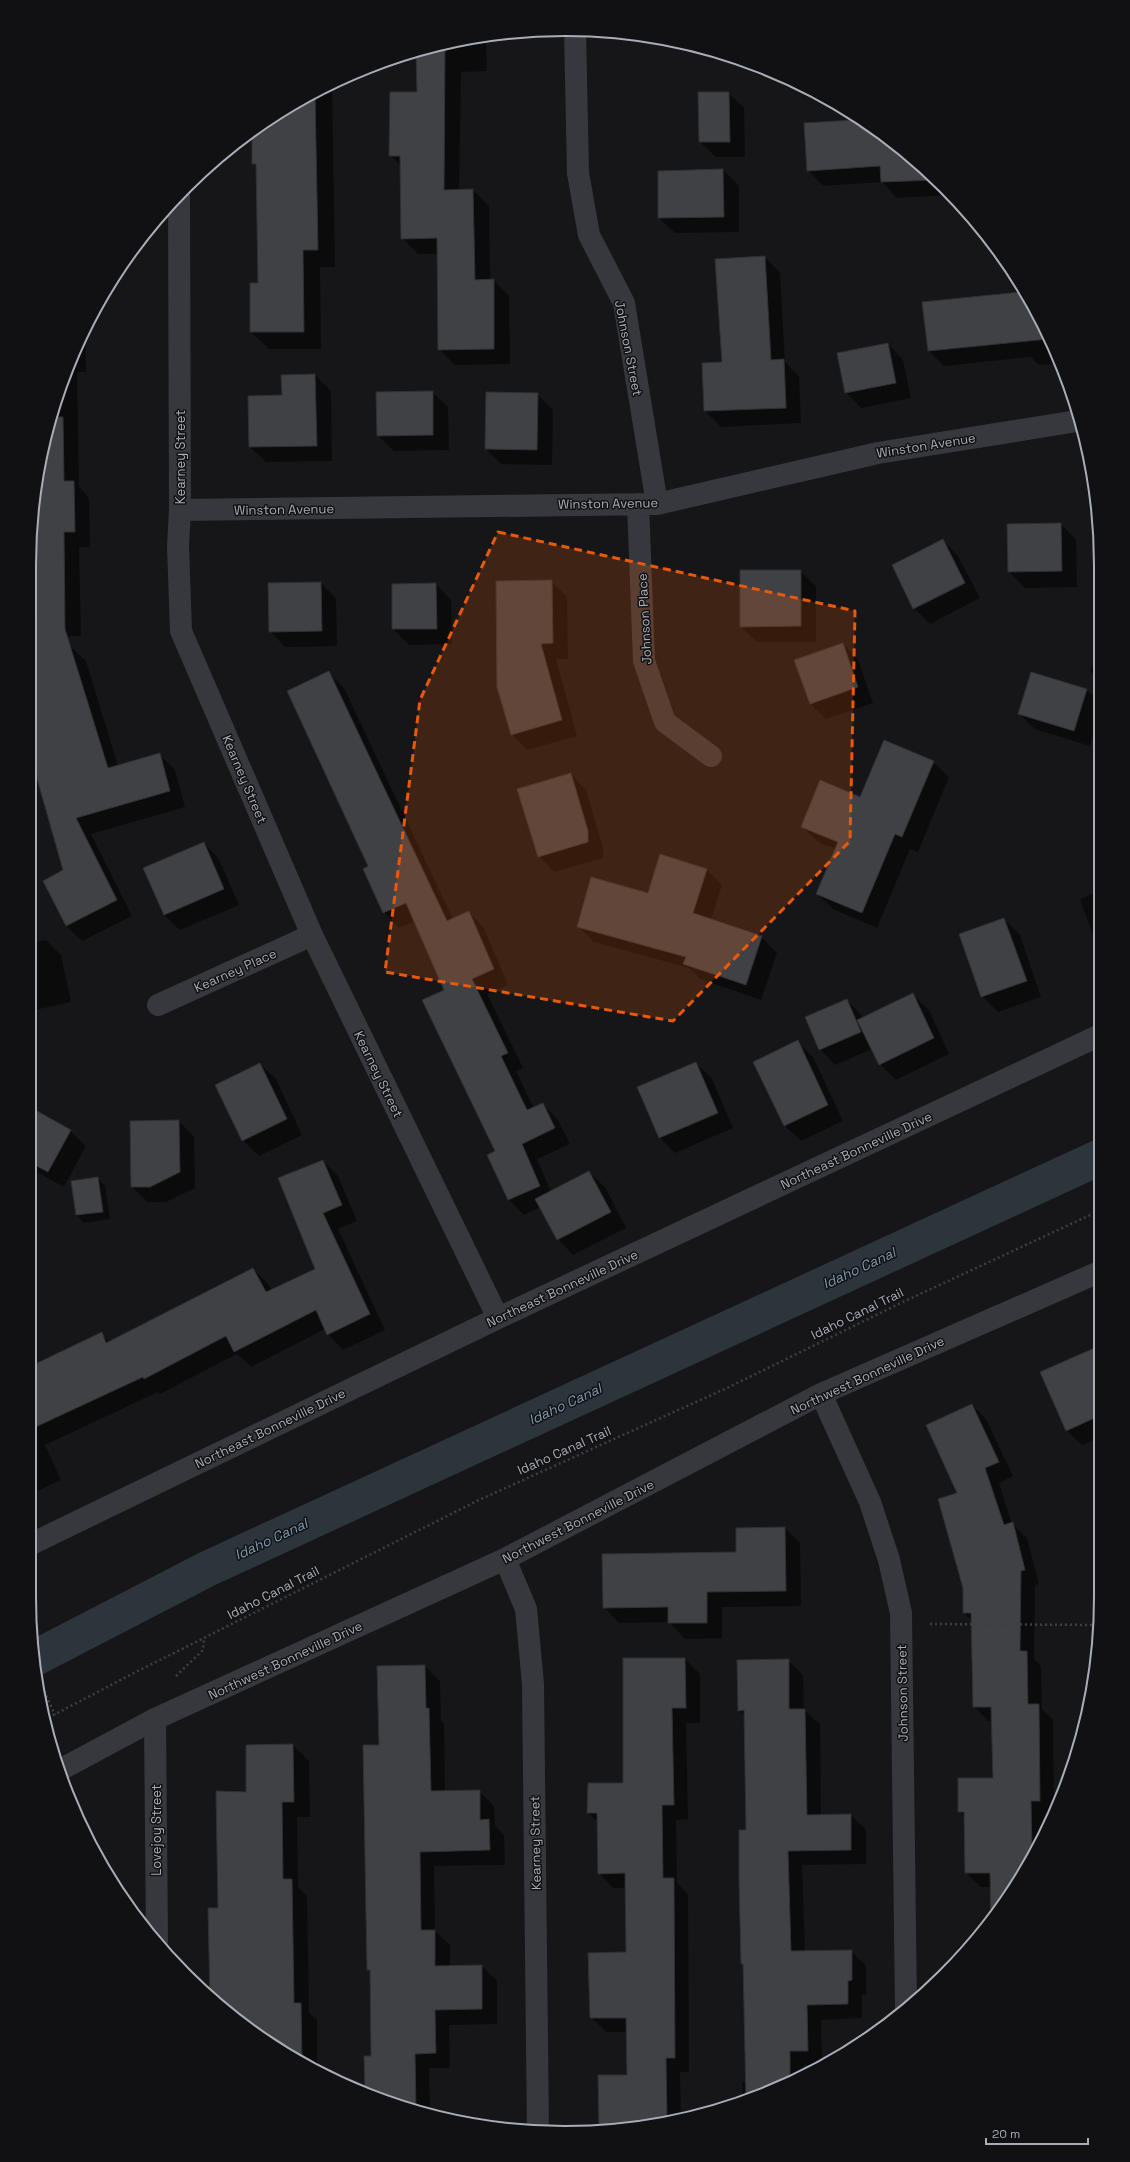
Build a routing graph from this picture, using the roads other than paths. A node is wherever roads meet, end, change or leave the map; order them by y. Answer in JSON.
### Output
{"nodes":[{"id":1,"x":575,"y":36,"type":"edge"},
{"id":2,"x":179,"y":203,"type":"edge"},
{"id":3,"x":1074,"y":421,"type":"edge"},
{"id":4,"x":647,"y":504,"type":"junction"},
{"id":5,"x":180,"y":510,"type":"junction"},
{"id":6,"x":712,"y":756,"type":"dead end"},
{"id":7,"x":312,"y":935,"type":"junction"},
{"id":8,"x":158,"y":1005,"type":"dead end"},
{"id":9,"x":1094,"y":1038,"type":"edge"},
{"id":10,"x":1094,"y":1274,"type":"edge"},
{"id":11,"x":498,"y":1318,"type":"junction"},
{"id":12,"x":821,"y":1394,"type":"junction"},
{"id":13,"x":36,"y":1542,"type":"edge"},
{"id":14,"x":505,"y":1559,"type":"junction"},
{"id":15,"x":156,"y":1719,"type":"junction"},
{"id":16,"x":64,"y":1768,"type":"edge"},
{"id":17,"x":157,"y":1934,"type":"edge"},
{"id":18,"x":906,"y":2002,"type":"edge"},
{"id":19,"x":538,"y":2125,"type":"edge"}],
"edges":[{"from":1,"to":4,"type":"street","name":"Johnson Street"},
{"from":2,"to":5,"type":"street","name":"Kearney Street"},
{"from":3,"to":4,"type":"street","name":"Winston Avenue"},
{"from":4,"to":5,"type":"street","name":"Winston Avenue"},
{"from":4,"to":6,"type":"street","name":"Johnson Place"},
{"from":5,"to":7,"type":"street","name":"Kearney Street"},
{"from":7,"to":8,"type":"street","name":"Kearney Place"},
{"from":7,"to":11,"type":"street","name":"Kearney Street"},
{"from":9,"to":11,"type":"street","name":"Northeast Bonneville Drive"},
{"from":10,"to":12,"type":"street","name":"Northwest Bonneville Drive"},
{"from":11,"to":13,"type":"street","name":"Northeast Bonneville Drive"},
{"from":12,"to":14,"type":"street","name":"Northwest Bonneville Drive"},
{"from":12,"to":18,"type":"street","name":"Johnson Street"},
{"from":14,"to":15,"type":"street","name":"Northwest Bonneville Drive"},
{"from":14,"to":19,"type":"street","name":"Kearney Street"},
{"from":15,"to":16,"type":"street","name":"Northwest Bonneville Drive"},
{"from":15,"to":17,"type":"street","name":"Lovejoy Street"}]}
